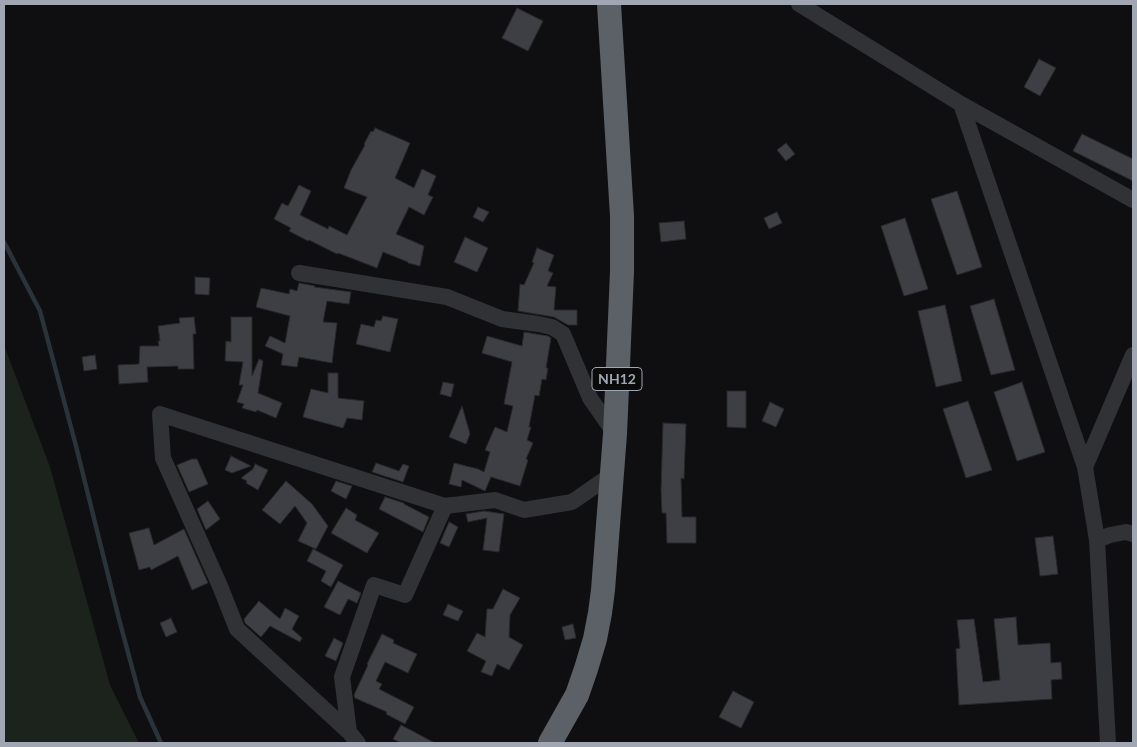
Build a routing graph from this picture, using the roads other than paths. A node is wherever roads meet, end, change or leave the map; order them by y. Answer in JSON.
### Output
{"nodes":[{"id":1,"x":609,"y":4,"type":"edge"},
{"id":2,"x":799,"y":4,"type":"edge"},
{"id":3,"x":960,"y":104,"type":"junction"},
{"id":4,"x":1133,"y":200,"type":"edge"},
{"id":5,"x":299,"y":273,"type":"dead end"},
{"id":6,"x":1133,"y":355,"type":"edge"},
{"id":7,"x":615,"y":434,"type":"junction"},
{"id":8,"x":1085,"y":467,"type":"junction"},
{"id":9,"x":612,"y":474,"type":"junction"},
{"id":10,"x":444,"y":506,"type":"junction"},
{"id":11,"x":1133,"y":534,"type":"edge"},
{"id":12,"x":1098,"y":540,"type":"junction"},
{"id":13,"x":354,"y":738,"type":"edge"},
{"id":14,"x":550,"y":743,"type":"edge"},
{"id":15,"x":1108,"y":743,"type":"edge"}],
"edges":[{"from":1,"to":7,"type":"highway","number":"NH12"},
{"from":2,"to":3,"type":"street"},
{"from":3,"to":4,"type":"street"},
{"from":3,"to":8,"type":"street"},
{"from":5,"to":7,"type":"street"},
{"from":6,"to":8,"type":"street"},
{"from":7,"to":9,"type":"highway","number":"NH12"},
{"from":8,"to":12,"type":"street"},
{"from":9,"to":10,"type":"street"},
{"from":9,"to":14,"type":"highway","number":"NH12"},
{"from":10,"to":13,"type":"street"},
{"from":10,"to":13,"type":"street"},
{"from":11,"to":12,"type":"street"},
{"from":12,"to":15,"type":"street"}]}
